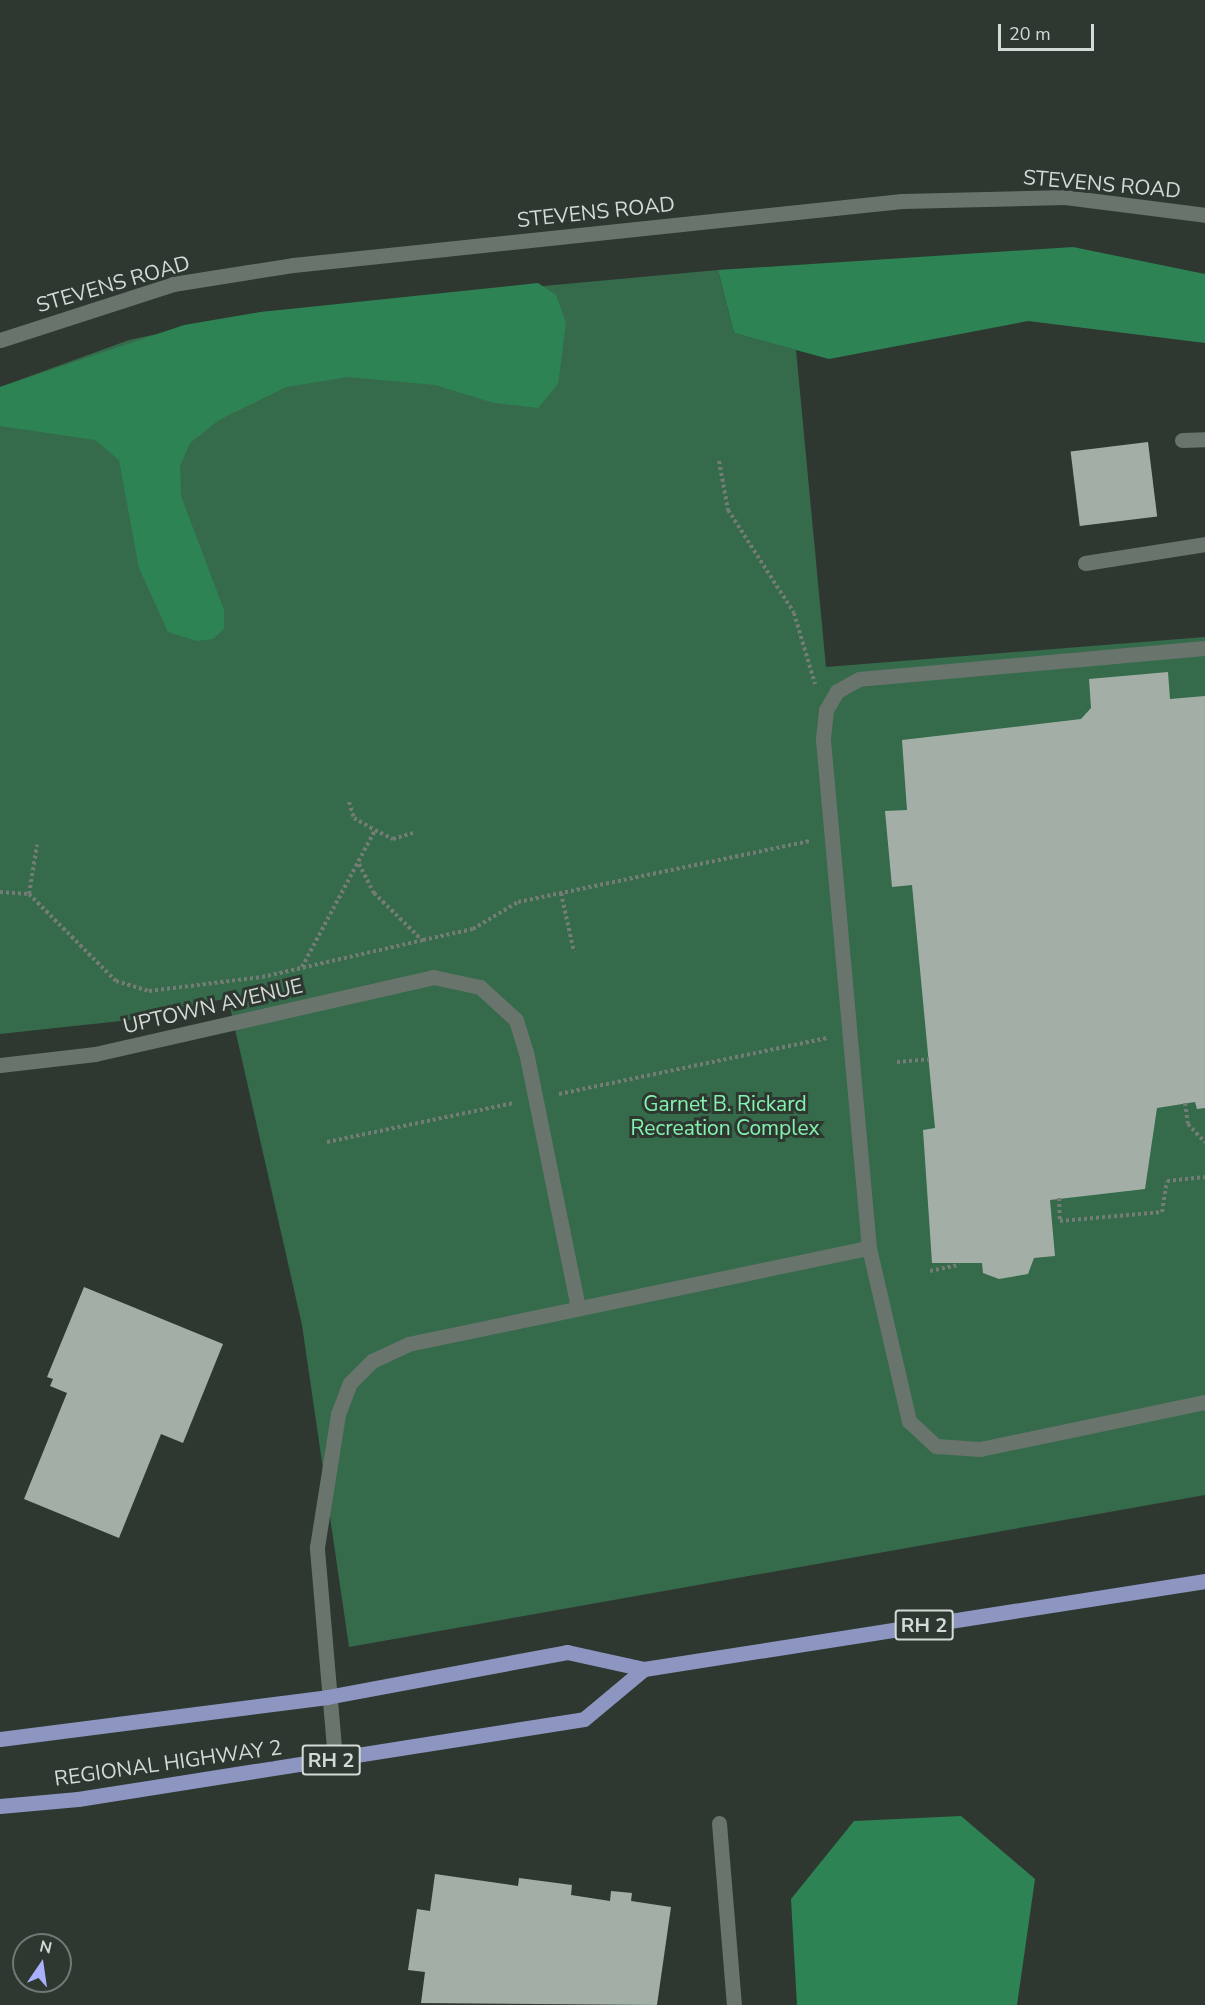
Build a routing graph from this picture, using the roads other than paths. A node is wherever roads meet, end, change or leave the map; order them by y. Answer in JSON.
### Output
{"nodes":[{"id":1,"x":1205,"y":215,"type":"edge"},
{"id":2,"x":0,"y":340,"type":"edge"},
{"id":3,"x":1205,"y":439,"type":"edge"},
{"id":4,"x":1182,"y":440,"type":"dead end"},
{"id":5,"x":1205,"y":544,"type":"edge"},
{"id":6,"x":1085,"y":563,"type":"dead end"},
{"id":7,"x":1205,"y":648,"type":"edge"},
{"id":8,"x":0,"y":1065,"type":"edge"},
{"id":9,"x":869,"y":1248,"type":"junction"},
{"id":10,"x":578,"y":1308,"type":"junction"},
{"id":11,"x":1205,"y":1402,"type":"edge"},
{"id":12,"x":1205,"y":1581,"type":"edge"},
{"id":13,"x":644,"y":1668,"type":"junction"},
{"id":14,"x":327,"y":1697,"type":"junction"},
{"id":15,"x":0,"y":1739,"type":"edge"},
{"id":16,"x":334,"y":1759,"type":"junction"},
{"id":17,"x":0,"y":1806,"type":"edge"},
{"id":18,"x":719,"y":1823,"type":"dead end"},
{"id":19,"x":734,"y":2005,"type":"edge"}],
"edges":[{"from":1,"to":2,"type":"street","name":"STEVENS ROAD"},
{"from":3,"to":4,"type":"street"},
{"from":5,"to":6,"type":"street"},
{"from":7,"to":9,"type":"street"},
{"from":8,"to":10,"type":"street","name":"UPTOWN AVENUE"},
{"from":9,"to":10,"type":"street"},
{"from":9,"to":11,"type":"street"},
{"from":10,"to":14,"type":"street"},
{"from":12,"to":13,"type":"main road","name":"REGIONAL HIGHWAY 2","number":"RH 2"},
{"from":13,"to":14,"type":"main road","name":"REGIONAL HIGHWAY 2","number":"RH 2"},
{"from":13,"to":16,"type":"main road","name":"REGIONAL HIGHWAY 2","number":"RH 2"},
{"from":14,"to":15,"type":"main road","name":"REGIONAL HIGHWAY 2","number":"RH 2"},
{"from":14,"to":16,"type":"street"},
{"from":16,"to":17,"type":"main road","name":"REGIONAL HIGHWAY 2","number":"RH 2"},
{"from":18,"to":19,"type":"street"}]}
